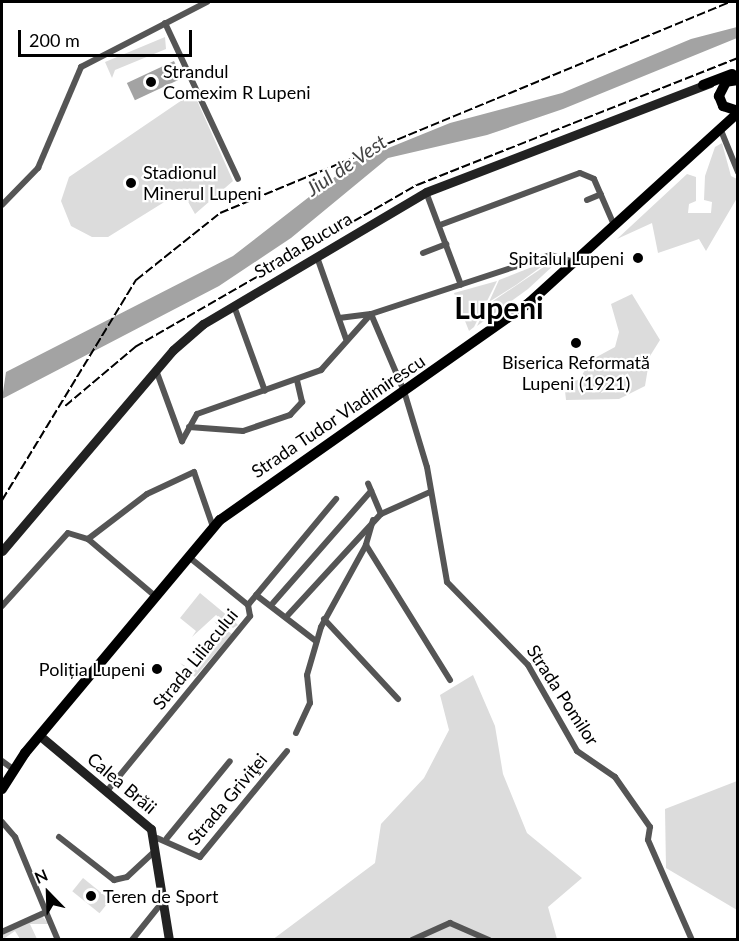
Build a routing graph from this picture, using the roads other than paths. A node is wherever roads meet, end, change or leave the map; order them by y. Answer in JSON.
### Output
{"nodes":[{"id":1,"x":207,"y":2,"type":"edge"},
{"id":2,"x":165,"y":23,"type":"junction"},
{"id":3,"x":738,"y":72,"type":"edge"},
{"id":4,"x":732,"y":81,"type":"edge"},
{"id":5,"x":703,"y":85,"type":"junction"},
{"id":6,"x":721,"y":101,"type":"junction"},
{"id":7,"x":738,"y":112,"type":"edge"},
{"id":8,"x":719,"y":128,"type":"junction"},
{"id":9,"x":738,"y":172,"type":"edge"},
{"id":10,"x":238,"y":179,"type":"dead end"},
{"id":11,"x":426,"y":192,"type":"junction"},
{"id":12,"x":601,"y":194,"type":"junction"},
{"id":13,"x":587,"y":200,"type":"dead end"},
{"id":14,"x":2,"y":205,"type":"edge"},
{"id":15,"x":440,"y":225,"type":"junction"},
{"id":16,"x":614,"y":225,"type":"junction"},
{"id":17,"x":446,"y":244,"type":"junction"},
{"id":18,"x":423,"y":253,"type":"dead end"},
{"id":19,"x":317,"y":257,"type":"junction"},
{"id":20,"x":575,"y":262,"type":"junction"},
{"id":21,"x":461,"y":285,"type":"junction"},
{"id":22,"x":234,"y":306,"type":"junction"},
{"id":23,"x":371,"y":314,"type":"junction"},
{"id":24,"x":339,"y":318,"type":"junction"},
{"id":25,"x":346,"y":339,"type":"junction"},
{"id":26,"x":156,"y":370,"type":"junction"},
{"id":27,"x":297,"y":380,"type":"junction"},
{"id":28,"x":265,"y":391,"type":"junction"},
{"id":29,"x":404,"y":391,"type":"junction"},
{"id":30,"x":189,"y":428,"type":"junction"},
{"id":31,"x":430,"y":492,"type":"junction"},
{"id":32,"x":336,"y":500,"type":"dead end"},
{"id":33,"x":381,"y":514,"type":"junction"},
{"id":34,"x":373,"y":520,"type":"junction"},
{"id":35,"x":213,"y":527,"type":"junction"},
{"id":36,"x":88,"y":539,"type":"junction"},
{"id":37,"x":366,"y":545,"type":"junction"},
{"id":38,"x":2,"y":551,"type":"edge"},
{"id":39,"x":188,"y":555,"type":"junction"},
{"id":40,"x":256,"y":595,"type":"junction"},
{"id":41,"x":154,"y":596,"type":"junction"},
{"id":42,"x":273,"y":603,"type":"junction"},
{"id":43,"x":2,"y":606,"type":"edge"},
{"id":44,"x":249,"y":607,"type":"junction"},
{"id":45,"x":288,"y":615,"type":"junction"},
{"id":46,"x":324,"y":619,"type":"junction"},
{"id":47,"x":316,"y":641,"type":"junction"},
{"id":48,"x":450,"y":680,"type":"dead end"},
{"id":49,"x":398,"y":699,"type":"dead end"},
{"id":50,"x":296,"y":733,"type":"dead end"},
{"id":51,"x":39,"y":735,"type":"junction"},
{"id":52,"x":288,"y":751,"type":"dead end"},
{"id":53,"x":2,"y":761,"type":"edge"},
{"id":54,"x":230,"y":761,"type":"dead end"},
{"id":55,"x":13,"y":769,"type":"junction"},
{"id":56,"x":2,"y":789,"type":"edge"},
{"id":57,"x":107,"y":791,"type":"junction"},
{"id":58,"x":2,"y":822,"type":"edge"},
{"id":59,"x":59,"y":837,"type":"dead end"},
{"id":60,"x":157,"y":838,"type":"junction"},
{"id":61,"x":167,"y":838,"type":"junction"},
{"id":62,"x":158,"y":849,"type":"junction"},
{"id":63,"x":166,"y":898,"type":"junction"},
{"id":64,"x":46,"y":912,"type":"junction"},
{"id":65,"x":2,"y":932,"type":"edge"},
{"id":66,"x":58,"y":939,"type":"edge"},
{"id":67,"x":132,"y":939,"type":"edge"},
{"id":68,"x":169,"y":939,"type":"edge"},
{"id":69,"x":412,"y":939,"type":"edge"},
{"id":70,"x":489,"y":939,"type":"edge"},
{"id":71,"x":692,"y":939,"type":"edge"}],
"edges":[{"from":1,"to":2,"type":"street"},
{"from":2,"to":10,"type":"street"},
{"from":2,"to":14,"type":"street"},
{"from":3,"to":5,"type":"main road"},
{"from":4,"to":5,"type":"main road","name":"Strada Bucura"},
{"from":4,"to":6,"type":"main road"},
{"from":5,"to":6,"type":"main road"},
{"from":5,"to":11,"type":"main road","name":"Strada Bucura"},
{"from":6,"to":7,"type":"main road"},
{"from":6,"to":8,"type":"main road"},
{"from":7,"to":8,"type":"main road","name":"Strada Tudor Vladimirescu"},
{"from":8,"to":9,"type":"street"},
{"from":8,"to":16,"type":"main road","name":"Strada Tudor Vladimirescu"},
{"from":11,"to":15,"type":"street"},
{"from":11,"to":19,"type":"main road","name":"Strada Bucura"},
{"from":12,"to":13,"type":"street"},
{"from":12,"to":15,"type":"street"},
{"from":12,"to":16,"type":"street"},
{"from":15,"to":17,"type":"street"},
{"from":16,"to":20,"type":"main road","name":"Strada Tudor Vladimirescu"},
{"from":17,"to":18,"type":"street"},
{"from":17,"to":21,"type":"street"},
{"from":19,"to":22,"type":"main road","name":"Strada Bucura"},
{"from":19,"to":24,"type":"street"},
{"from":20,"to":21,"type":"street"},
{"from":20,"to":29,"type":"main road","name":"Strada Tudor Vladimirescu"},
{"from":21,"to":23,"type":"street"},
{"from":22,"to":26,"type":"main road","name":"Strada Bucura"},
{"from":22,"to":28,"type":"street"},
{"from":23,"to":24,"type":"street"},
{"from":23,"to":25,"type":"street"},
{"from":23,"to":29,"type":"street","name":"Strada Pomilor"},
{"from":24,"to":25,"type":"street"},
{"from":25,"to":27,"type":"street"},
{"from":26,"to":30,"type":"street"},
{"from":26,"to":38,"type":"main road","name":"Strada Bucura"},
{"from":27,"to":28,"type":"street"},
{"from":27,"to":30,"type":"street"},
{"from":28,"to":30,"type":"street"},
{"from":29,"to":31,"type":"street","name":"Strada Pomilor"},
{"from":29,"to":35,"type":"main road","name":"Strada Tudor Vladimirescu"},
{"from":31,"to":33,"type":"street"},
{"from":31,"to":71,"type":"street","name":"Strada Pomilor"},
{"from":32,"to":40,"type":"street"},
{"from":33,"to":34,"type":"street"},
{"from":33,"to":42,"type":"street"},
{"from":34,"to":37,"type":"street"},
{"from":34,"to":45,"type":"street"},
{"from":35,"to":36,"type":"street"},
{"from":35,"to":39,"type":"main road","name":"Strada Tudor Vladimirescu"},
{"from":36,"to":41,"type":"street"},
{"from":36,"to":43,"type":"street"},
{"from":37,"to":46,"type":"street"},
{"from":37,"to":48,"type":"street"},
{"from":39,"to":41,"type":"main road","name":"Strada Tudor Vladimirescu"},
{"from":39,"to":44,"type":"street","name":"Strada Liliacului"},
{"from":40,"to":42,"type":"street"},
{"from":40,"to":44,"type":"street"},
{"from":41,"to":51,"type":"main road","name":"Strada Tudor Vladimirescu"},
{"from":42,"to":45,"type":"street"},
{"from":44,"to":57,"type":"street","name":"Strada Liliacului"},
{"from":45,"to":47,"type":"street"},
{"from":46,"to":47,"type":"street"},
{"from":46,"to":49,"type":"street"},
{"from":47,"to":50,"type":"street"},
{"from":51,"to":55,"type":"main road","name":"Strada Tudor Vladimirescu"},
{"from":51,"to":57,"type":"main road","name":"Calea Brăii"},
{"from":52,"to":61,"type":"street","name":"Strada Griviţei"},
{"from":53,"to":55,"type":"street"},
{"from":54,"to":61,"type":"street"},
{"from":55,"to":56,"type":"main road","name":"Strada Tudor Vladimirescu"},
{"from":57,"to":60,"type":"main road","name":"Calea Brăii"},
{"from":58,"to":64,"type":"street"},
{"from":59,"to":62,"type":"street"},
{"from":60,"to":61,"type":"street","name":"Strada Griviţei"},
{"from":60,"to":62,"type":"main road","name":"Calea Brăii"},
{"from":62,"to":63,"type":"main road","name":"Calea Brăii"},
{"from":63,"to":67,"type":"street"},
{"from":63,"to":68,"type":"main road","name":"Calea Brăii"},
{"from":64,"to":65,"type":"street"},
{"from":64,"to":66,"type":"street"},
{"from":69,"to":70,"type":"street"}]}
